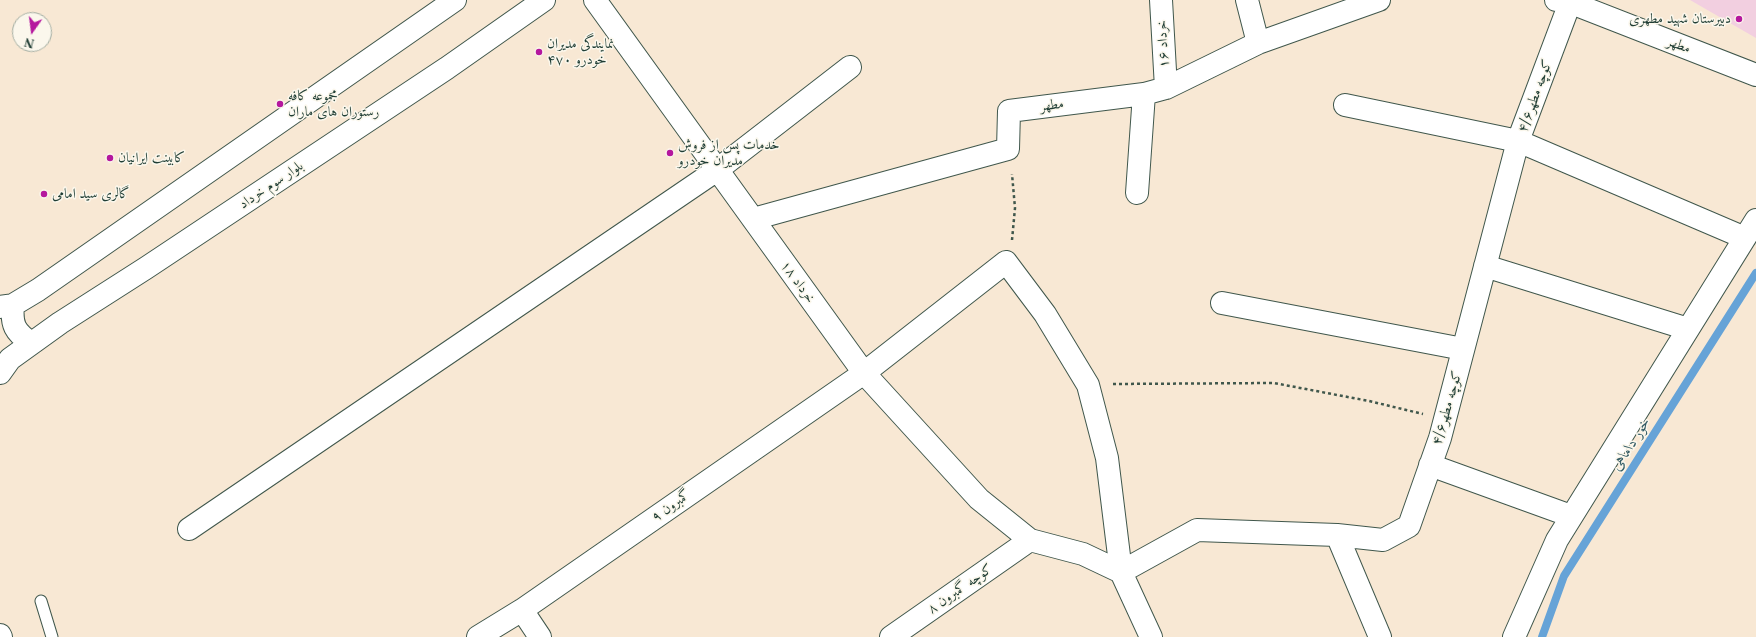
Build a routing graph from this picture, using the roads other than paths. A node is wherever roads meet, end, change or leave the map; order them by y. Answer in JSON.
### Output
{"nodes":[{"id":1,"x":456,"y":0,"type":"edge"},
{"id":2,"x":544,"y":0,"type":"edge"},
{"id":3,"x":595,"y":0,"type":"edge"},
{"id":4,"x":1161,"y":0,"type":"edge"},
{"id":5,"x":1247,"y":0,"type":"edge"},
{"id":6,"x":1379,"y":0,"type":"edge"},
{"id":7,"x":1565,"y":1,"type":"edge"},
{"id":8,"x":1258,"y":43,"type":"junction"},
{"id":9,"x":850,"y":67,"type":"dead end"},
{"id":10,"x":1756,"y":75,"type":"edge"},
{"id":11,"x":1166,"y":88,"type":"junction"},
{"id":12,"x":1144,"y":94,"type":"junction"},
{"id":13,"x":1345,"y":105,"type":"dead end"},
{"id":14,"x":1518,"y":141,"type":"junction"},
{"id":15,"x":717,"y":170,"type":"junction"},
{"id":16,"x":1137,"y":193,"type":"dead end"},
{"id":17,"x":753,"y":219,"type":"junction"},
{"id":18,"x":1756,"y":220,"type":"edge"},
{"id":19,"x":1745,"y":238,"type":"junction"},
{"id":20,"x":1485,"y":266,"type":"junction"},
{"id":21,"x":1222,"y":303,"type":"dead end"},
{"id":22,"x":7,"y":306,"type":"edge"},
{"id":23,"x":1688,"y":329,"type":"junction"},
{"id":24,"x":31,"y":343,"type":"junction"},
{"id":25,"x":1463,"y":349,"type":"junction"},
{"id":26,"x":0,"y":373,"type":"edge"},
{"id":27,"x":864,"y":373,"type":"junction"},
{"id":28,"x":1430,"y":465,"type":"junction"},
{"id":29,"x":1571,"y":516,"type":"junction"},
{"id":30,"x":189,"y":529,"type":"dead end"},
{"id":31,"x":1338,"y":535,"type":"junction"},
{"id":32,"x":1030,"y":540,"type":"junction"},
{"id":33,"x":1121,"y":572,"type":"junction"},
{"id":34,"x":41,"y":601,"type":"dead end"},
{"id":35,"x":522,"y":610,"type":"junction"},
{"id":36,"x":52,"y":637,"type":"edge"},
{"id":37,"x":478,"y":637,"type":"edge"},
{"id":38,"x":540,"y":637,"type":"edge"},
{"id":39,"x":891,"y":637,"type":"edge"},
{"id":40,"x":1151,"y":637,"type":"edge"},
{"id":41,"x":1380,"y":637,"type":"edge"},
{"id":42,"x":1514,"y":637,"type":"edge"}],
"edges":[{"from":1,"to":22,"type":"street"},
{"from":2,"to":24,"type":"street","name":"بلوار سوم خرداد"},
{"from":3,"to":15,"type":"street","name":"خرداد ۱۸"},
{"from":4,"to":11,"type":"street","name":"خرداد ۱۶"},
{"from":5,"to":8,"type":"street"},
{"from":6,"to":8,"type":"street","name":"مطهر"},
{"from":7,"to":10,"type":"street","name":"مطهر"},
{"from":7,"to":14,"type":"street","name":"کوچه مطهر۴/۶"},
{"from":8,"to":11,"type":"street","name":"مطهر"},
{"from":9,"to":15,"type":"street"},
{"from":11,"to":12,"type":"street","name":"مطهر"},
{"from":12,"to":16,"type":"street"},
{"from":12,"to":17,"type":"street","name":"مطهر"},
{"from":13,"to":14,"type":"street"},
{"from":14,"to":19,"type":"street"},
{"from":14,"to":20,"type":"street","name":"کوچه مطهر۴/۶"},
{"from":15,"to":17,"type":"street","name":"خرداد ۱۸"},
{"from":15,"to":30,"type":"street"},
{"from":17,"to":27,"type":"street","name":"خرداد ۱۸"},
{"from":18,"to":19,"type":"street"},
{"from":19,"to":23,"type":"street"},
{"from":20,"to":23,"type":"street"},
{"from":20,"to":25,"type":"street","name":"کوچه مطهر۴/۶"},
{"from":21,"to":25,"type":"street"},
{"from":22,"to":24,"type":"street"},
{"from":23,"to":29,"type":"street"},
{"from":24,"to":26,"type":"street","name":"بلوار سوم خرداد"},
{"from":25,"to":28,"type":"street","name":"کوچه مطهر۴/۶"},
{"from":27,"to":32,"type":"street","name":"خرداد ۱۸"},
{"from":27,"to":33,"type":"street","name":"گمبرون ۹"},
{"from":27,"to":35,"type":"street","name":"گمبرون ۹"},
{"from":28,"to":29,"type":"street"},
{"from":28,"to":31,"type":"street","name":"کوچه مطهر۴/۶"},
{"from":29,"to":42,"type":"street"},
{"from":31,"to":33,"type":"street","name":"کوچه مطهر۴/۶"},
{"from":31,"to":41,"type":"street"},
{"from":32,"to":33,"type":"street"},
{"from":32,"to":39,"type":"street","name":"کوچه گمبرون ۸"},
{"from":33,"to":40,"type":"street"},
{"from":34,"to":36,"type":"lane"},
{"from":35,"to":37,"type":"street","name":"گمبرون ۹"},
{"from":35,"to":38,"type":"street"}]}
